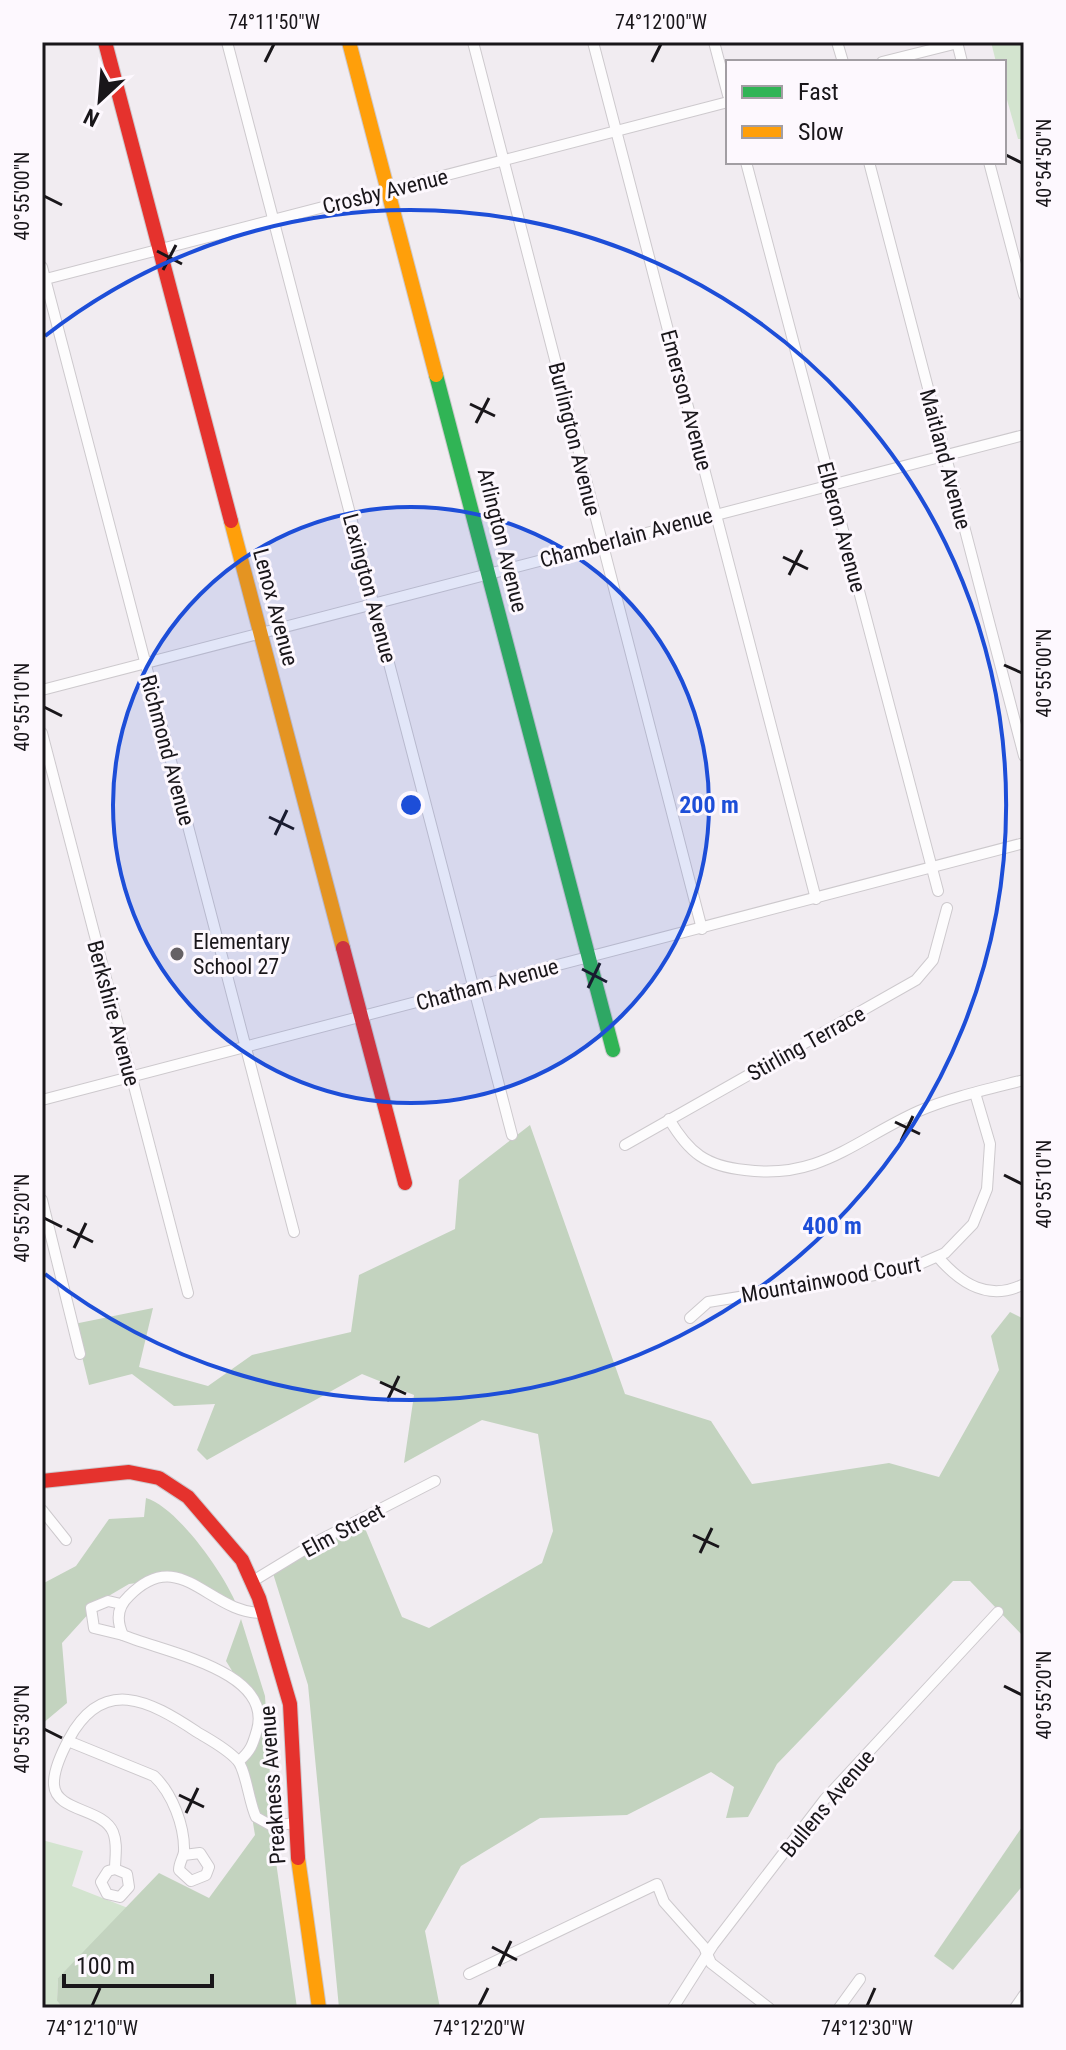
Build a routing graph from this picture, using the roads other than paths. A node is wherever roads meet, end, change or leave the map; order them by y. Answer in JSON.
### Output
{"nodes":[{"id":1,"x":105,"y":42,"type":"edge"},
{"id":2,"x":227,"y":42,"type":"edge"},
{"id":3,"x":349,"y":42,"type":"edge"},
{"id":4,"x":473,"y":42,"type":"edge"},
{"id":5,"x":593,"y":42,"type":"edge"},
{"id":6,"x":714,"y":42,"type":"edge"},
{"id":7,"x":957,"y":43,"type":"edge"},
{"id":8,"x":890,"y":60,"type":"edge"},
{"id":9,"x":726,"y":87,"type":"edge"},
{"id":10,"x":726,"y":103,"type":"edge"},
{"id":11,"x":616,"y":131,"type":"junction"},
{"id":12,"x":503,"y":160,"type":"junction"},
{"id":13,"x":747,"y":164,"type":"edge"},
{"id":14,"x":870,"y":164,"type":"edge"},
{"id":15,"x":990,"y":164,"type":"edge"},
{"id":16,"x":388,"y":190,"type":"junction"},
{"id":17,"x":273,"y":219,"type":"junction"},
{"id":18,"x":160,"y":249,"type":"junction"},
{"id":19,"x":42,"y":267,"type":"edge"},
{"id":20,"x":44,"y":280,"type":"edge"},
{"id":21,"x":1024,"y":295,"type":"edge"},
{"id":22,"x":1024,"y":435,"type":"edge"},
{"id":23,"x":945,"y":455,"type":"junction"},
{"id":24,"x":831,"y":484,"type":"junction"},
{"id":25,"x":717,"y":513,"type":"junction"},
{"id":26,"x":602,"y":544,"type":"junction"},
{"id":27,"x":488,"y":574,"type":"junction"},
{"id":28,"x":374,"y":604,"type":"junction"},
{"id":29,"x":261,"y":633,"type":"junction"},
{"id":30,"x":146,"y":664,"type":"junction"},
{"id":31,"x":42,"y":690,"type":"edge"},
{"id":32,"x":42,"y":733,"type":"edge"},
{"id":33,"x":1024,"y":756,"type":"edge"},
{"id":34,"x":1024,"y":843,"type":"edge"},
{"id":35,"x":932,"y":867,"type":"junction"},
{"id":36,"x":938,"y":891,"type":"dead end"},
{"id":37,"x":816,"y":899,"type":"junction"},
{"id":38,"x":947,"y":908,"type":"dead end"},
{"id":39,"x":702,"y":929,"type":"junction"},
{"id":40,"x":588,"y":958,"type":"junction"},
{"id":41,"x":474,"y":988,"type":"junction"},
{"id":42,"x":361,"y":1017,"type":"junction"},
{"id":43,"x":246,"y":1047,"type":"junction"},
{"id":44,"x":613,"y":1050,"type":"dead end"},
{"id":45,"x":132,"y":1077,"type":"junction"},
{"id":46,"x":1024,"y":1080,"type":"edge"},
{"id":47,"x":975,"y":1093,"type":"junction"},
{"id":48,"x":42,"y":1100,"type":"edge"},
{"id":49,"x":669,"y":1119,"type":"junction"},
{"id":50,"x":512,"y":1135,"type":"dead end"},
{"id":51,"x":625,"y":1145,"type":"dead end"},
{"id":52,"x":405,"y":1183,"type":"dead end"},
{"id":53,"x":42,"y":1200,"type":"edge"},
{"id":54,"x":294,"y":1232,"type":"dead end"},
{"id":55,"x":938,"y":1257,"type":"junction"},
{"id":56,"x":1024,"y":1284,"type":"edge"},
{"id":57,"x":188,"y":1293,"type":"dead end"},
{"id":58,"x":690,"y":1318,"type":"dead end"},
{"id":59,"x":80,"y":1354,"type":"dead end"},
{"id":60,"x":42,"y":1481,"type":"edge"},
{"id":61,"x":435,"y":1481,"type":"dead end"},
{"id":62,"x":42,"y":1510,"type":"edge"},
{"id":63,"x":66,"y":1540,"type":"dead end"},
{"id":64,"x":253,"y":1581,"type":"junction"},
{"id":65,"x":121,"y":1604,"type":"junction"},
{"id":66,"x":998,"y":1612,"type":"dead end"},
{"id":67,"x":264,"y":1613,"type":"junction"},
{"id":68,"x":123,"y":1635,"type":"junction"},
{"id":69,"x":68,"y":1741,"type":"junction"},
{"id":70,"x":239,"y":1761,"type":"junction"},
{"id":71,"x":295,"y":1823,"type":"junction"},
{"id":72,"x":184,"y":1855,"type":"dead end"},
{"id":73,"x":115,"y":1869,"type":"dead end"},
{"id":74,"x":707,"y":1955,"type":"junction"},
{"id":75,"x":469,"y":1974,"type":"dead end"},
{"id":76,"x":860,"y":1979,"type":"dead end"},
{"id":77,"x":1024,"y":1995,"type":"edge"},
{"id":78,"x":319,"y":2008,"type":"edge"},
{"id":79,"x":673,"y":2008,"type":"edge"},
{"id":80,"x":769,"y":2008,"type":"edge"},
{"id":81,"x":839,"y":2008,"type":"edge"},
{"id":82,"x":1015,"y":2008,"type":"edge"}],
"edges":[{"from":1,"to":18,"type":"street","name":"Lenox Avenue"},
{"from":2,"to":17,"type":"street","name":"Lexington Avenue"},
{"from":3,"to":16,"type":"street","name":"Arlington Avenue"},
{"from":4,"to":12,"type":"street","name":"Burlington Avenue"},
{"from":5,"to":11,"type":"street","name":"Emerson Avenue"},
{"from":6,"to":9,"type":"street"},
{"from":7,"to":8,"type":"street"},
{"from":10,"to":11,"type":"street","name":"Crosby Avenue"},
{"from":11,"to":12,"type":"street","name":"Crosby Avenue"},
{"from":11,"to":25,"type":"street","name":"Emerson Avenue"},
{"from":12,"to":16,"type":"street","name":"Crosby Avenue"},
{"from":12,"to":26,"type":"street","name":"Burlington Avenue"},
{"from":13,"to":24,"type":"street","name":"Elberon Avenue"},
{"from":14,"to":23,"type":"street","name":"Maitland Avenue"},
{"from":15,"to":21,"type":"street"},
{"from":16,"to":17,"type":"street","name":"Crosby Avenue"},
{"from":16,"to":27,"type":"street","name":"Arlington Avenue"},
{"from":17,"to":18,"type":"street","name":"Crosby Avenue"},
{"from":17,"to":28,"type":"street","name":"Lexington Avenue"},
{"from":18,"to":20,"type":"street","name":"Crosby Avenue"},
{"from":18,"to":29,"type":"street","name":"Lenox Avenue"},
{"from":19,"to":20,"type":"street","name":"Richmond Avenue"},
{"from":20,"to":30,"type":"street","name":"Richmond Avenue"},
{"from":22,"to":23,"type":"street","name":"Chamberlain Avenue"},
{"from":23,"to":24,"type":"street","name":"Chamberlain Avenue"},
{"from":23,"to":33,"type":"street","name":"Maitland Avenue"},
{"from":24,"to":25,"type":"street","name":"Chamberlain Avenue"},
{"from":24,"to":35,"type":"street","name":"Elberon Avenue"},
{"from":25,"to":26,"type":"street","name":"Chamberlain Avenue"},
{"from":25,"to":37,"type":"street","name":"Emerson Avenue"},
{"from":26,"to":27,"type":"street","name":"Chamberlain Avenue"},
{"from":26,"to":39,"type":"street","name":"Burlington Avenue"},
{"from":27,"to":28,"type":"street","name":"Chamberlain Avenue"},
{"from":27,"to":40,"type":"street","name":"Arlington Avenue"},
{"from":28,"to":29,"type":"street","name":"Chamberlain Avenue"},
{"from":28,"to":41,"type":"street","name":"Lexington Avenue"},
{"from":29,"to":30,"type":"street","name":"Chamberlain Avenue"},
{"from":29,"to":42,"type":"street","name":"Lenox Avenue"},
{"from":30,"to":31,"type":"street","name":"Chamberlain Avenue"},
{"from":30,"to":43,"type":"street","name":"Richmond Avenue"},
{"from":32,"to":45,"type":"street","name":"Berkshire Avenue"},
{"from":34,"to":35,"type":"street","name":"Chatham Avenue"},
{"from":35,"to":36,"type":"street","name":"Elberon Avenue"},
{"from":35,"to":37,"type":"street","name":"Chatham Avenue"},
{"from":37,"to":39,"type":"street","name":"Chatham Avenue"},
{"from":38,"to":49,"type":"street","name":"Stirling Terrace"},
{"from":39,"to":40,"type":"street","name":"Chatham Avenue"},
{"from":40,"to":41,"type":"street","name":"Chatham Avenue"},
{"from":40,"to":44,"type":"street","name":"Arlington Avenue"},
{"from":41,"to":42,"type":"street","name":"Chatham Avenue"},
{"from":41,"to":50,"type":"street","name":"Lexington Avenue"},
{"from":42,"to":43,"type":"street","name":"Chatham Avenue"},
{"from":42,"to":52,"type":"street","name":"Lenox Avenue"},
{"from":43,"to":45,"type":"street","name":"Chatham Avenue"},
{"from":43,"to":54,"type":"street","name":"Richmond Avenue"},
{"from":45,"to":48,"type":"street","name":"Chatham Avenue"},
{"from":45,"to":57,"type":"street","name":"Berkshire Avenue"},
{"from":46,"to":47,"type":"street"},
{"from":47,"to":49,"type":"street"},
{"from":47,"to":55,"type":"street","name":"Mountainwood Court"},
{"from":49,"to":51,"type":"street","name":"Stirling Terrace"},
{"from":53,"to":59,"type":"street"},
{"from":55,"to":56,"type":"street"},
{"from":55,"to":58,"type":"street","name":"Mountainwood Court"},
{"from":60,"to":64,"type":"street","name":"Preakness Avenue"},
{"from":61,"to":64,"type":"street","name":"Elm Street"},
{"from":62,"to":63,"type":"street"},
{"from":64,"to":67,"type":"street","name":"Preakness Avenue"},
{"from":65,"to":67,"type":"street"},
{"from":65,"to":68,"type":"street"},
{"from":65,"to":68,"type":"street"},
{"from":66,"to":74,"type":"street","name":"Bullens Avenue"},
{"from":67,"to":71,"type":"street","name":"Preakness Avenue"},
{"from":68,"to":70,"type":"street"},
{"from":69,"to":70,"type":"street"},
{"from":69,"to":72,"type":"street"},
{"from":69,"to":73,"type":"street"},
{"from":70,"to":71,"type":"street"},
{"from":71,"to":78,"type":"street","name":"Preakness Avenue"},
{"from":74,"to":75,"type":"street"},
{"from":74,"to":79,"type":"street","name":"Bullens Avenue"},
{"from":74,"to":80,"type":"street"},
{"from":76,"to":81,"type":"street"},
{"from":77,"to":82,"type":"street"}]}
